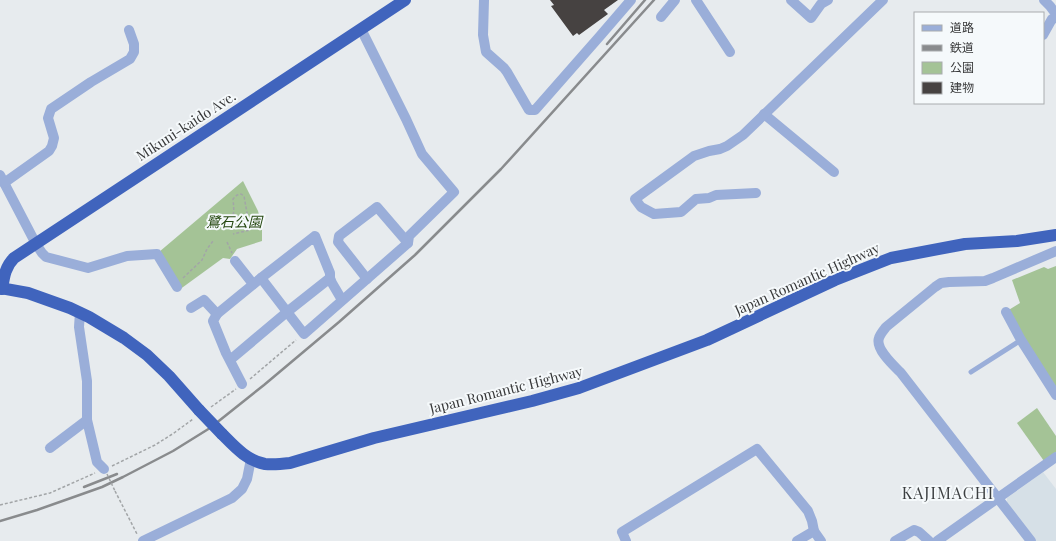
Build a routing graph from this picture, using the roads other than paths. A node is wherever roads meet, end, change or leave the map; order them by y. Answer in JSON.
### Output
{"nodes":[{"id":1,"x":405,"y":0,"type":"edge"},
{"id":2,"x":484,"y":0,"type":"edge"},
{"id":3,"x":630,"y":0,"type":"edge"},
{"id":4,"x":675,"y":0,"type":"edge"},
{"id":5,"x":696,"y":0,"type":"edge"},
{"id":6,"x":791,"y":0,"type":"edge"},
{"id":7,"x":828,"y":0,"type":"edge"},
{"id":8,"x":868,"y":0,"type":"edge"},
{"id":9,"x":1044,"y":0,"type":"edge"},
{"id":10,"x":880,"y":3,"type":"edge"},
{"id":11,"x":1056,"y":14,"type":"edge"},
{"id":12,"x":661,"y":17,"type":"dead end"},
{"id":13,"x":1056,"y":18,"type":"edge"},
{"id":14,"x":360,"y":29,"type":"junction"},
{"id":15,"x":128,"y":30,"type":"dead end"},
{"id":16,"x":1044,"y":33,"type":"edge"},
{"id":17,"x":730,"y":52,"type":"dead end"},
{"id":18,"x":764,"y":114,"type":"junction"},
{"id":19,"x":834,"y":172,"type":"dead end"},
{"id":20,"x":2,"y":179,"type":"edge"},
{"id":21,"x":756,"y":193,"type":"dead end"},
{"id":22,"x":1056,"y":234,"type":"edge"},
{"id":23,"x":408,"y":243,"type":"junction"},
{"id":24,"x":36,"y":244,"type":"junction"},
{"id":25,"x":1056,"y":251,"type":"edge"},
{"id":26,"x":234,"y":261,"type":"road end"},
{"id":27,"x":330,"y":278,"type":"junction"},
{"id":28,"x":367,"y":279,"type":"junction"},
{"id":29,"x":257,"y":281,"type":"junction"},
{"id":30,"x":176,"y":286,"type":"road end"},
{"id":31,"x":1,"y":288,"type":"edge"},
{"id":32,"x":342,"y":300,"type":"junction"},
{"id":33,"x":191,"y":308,"type":"dead end"},
{"id":34,"x":80,"y":312,"type":"junction"},
{"id":35,"x":287,"y":312,"type":"junction"},
{"id":36,"x":1006,"y":312,"type":"dead end"},
{"id":37,"x":217,"y":314,"type":"junction"},
{"id":38,"x":1021,"y":340,"type":"junction"},
{"id":39,"x":230,"y":360,"type":"junction"},
{"id":40,"x":971,"y":372,"type":"dead end"},
{"id":41,"x":242,"y":384,"type":"road end"},
{"id":42,"x":1056,"y":395,"type":"edge"},
{"id":43,"x":87,"y":420,"type":"junction"},
{"id":44,"x":50,"y":448,"type":"dead end"},
{"id":45,"x":1056,"y":457,"type":"edge"},
{"id":46,"x":251,"y":459,"type":"junction"},
{"id":47,"x":106,"y":472,"type":"road end"},
{"id":48,"x":998,"y":498,"type":"junction"},
{"id":49,"x":814,"y":531,"type":"junction"},
{"id":50,"x":140,"y":538,"type":"edge"},
{"id":51,"x":626,"y":541,"type":"edge"},
{"id":52,"x":797,"y":541,"type":"edge"},
{"id":53,"x":820,"y":541,"type":"edge"},
{"id":54,"x":895,"y":541,"type":"edge"},
{"id":55,"x":929,"y":541,"type":"edge"},
{"id":56,"x":937,"y":541,"type":"edge"},
{"id":57,"x":1031,"y":541,"type":"edge"}],
"edges":[{"from":1,"to":14,"type":"highway","name":"Mikuni-kaido Ave."},
{"from":2,"to":3,"type":"street"},
{"from":4,"to":12,"type":"street"},
{"from":5,"to":17,"type":"street"},
{"from":6,"to":7,"type":"street"},
{"from":8,"to":10,"type":"street"},
{"from":9,"to":11,"type":"street"},
{"from":10,"to":18,"type":"street"},
{"from":13,"to":16,"type":"street"},
{"from":14,"to":23,"type":"street"},
{"from":14,"to":24,"type":"highway","name":"Mikuni-kaido Ave."},
{"from":15,"to":20,"type":"street"},
{"from":18,"to":19,"type":"street"},
{"from":18,"to":21,"type":"street"},
{"from":20,"to":24,"type":"street"},
{"from":22,"to":46,"type":"highway","name":"Japan Romantic Highway"},
{"from":23,"to":28,"type":"street"},
{"from":23,"to":28,"type":"street"},
{"from":24,"to":30,"type":"street"},
{"from":24,"to":31,"type":"highway","name":"Mikuni-kaido Ave."},
{"from":25,"to":48,"type":"street"},
{"from":26,"to":29,"type":"street"},
{"from":27,"to":29,"type":"street"},
{"from":27,"to":32,"type":"street"},
{"from":27,"to":35,"type":"street"},
{"from":28,"to":32,"type":"street"},
{"from":29,"to":35,"type":"street"},
{"from":29,"to":37,"type":"street"},
{"from":31,"to":34,"type":"highway","name":"Japan Romantic Highway"},
{"from":32,"to":35,"type":"street"},
{"from":33,"to":37,"type":"street"},
{"from":34,"to":43,"type":"street"},
{"from":34,"to":46,"type":"highway","name":"Japan Romantic Highway","bridge":true},
{"from":35,"to":39,"type":"street"},
{"from":36,"to":38,"type":"street"},
{"from":37,"to":39,"type":"street"},
{"from":38,"to":40,"type":"lane"},
{"from":38,"to":42,"type":"street"},
{"from":39,"to":41,"type":"street"},
{"from":43,"to":44,"type":"street"},
{"from":43,"to":47,"type":"street"},
{"from":45,"to":48,"type":"street"},
{"from":46,"to":50,"type":"street"},
{"from":48,"to":56,"type":"street"},
{"from":48,"to":57,"type":"street"},
{"from":49,"to":51,"type":"street"},
{"from":49,"to":52,"type":"street"},
{"from":49,"to":53,"type":"street"},
{"from":54,"to":55,"type":"street"}]}
